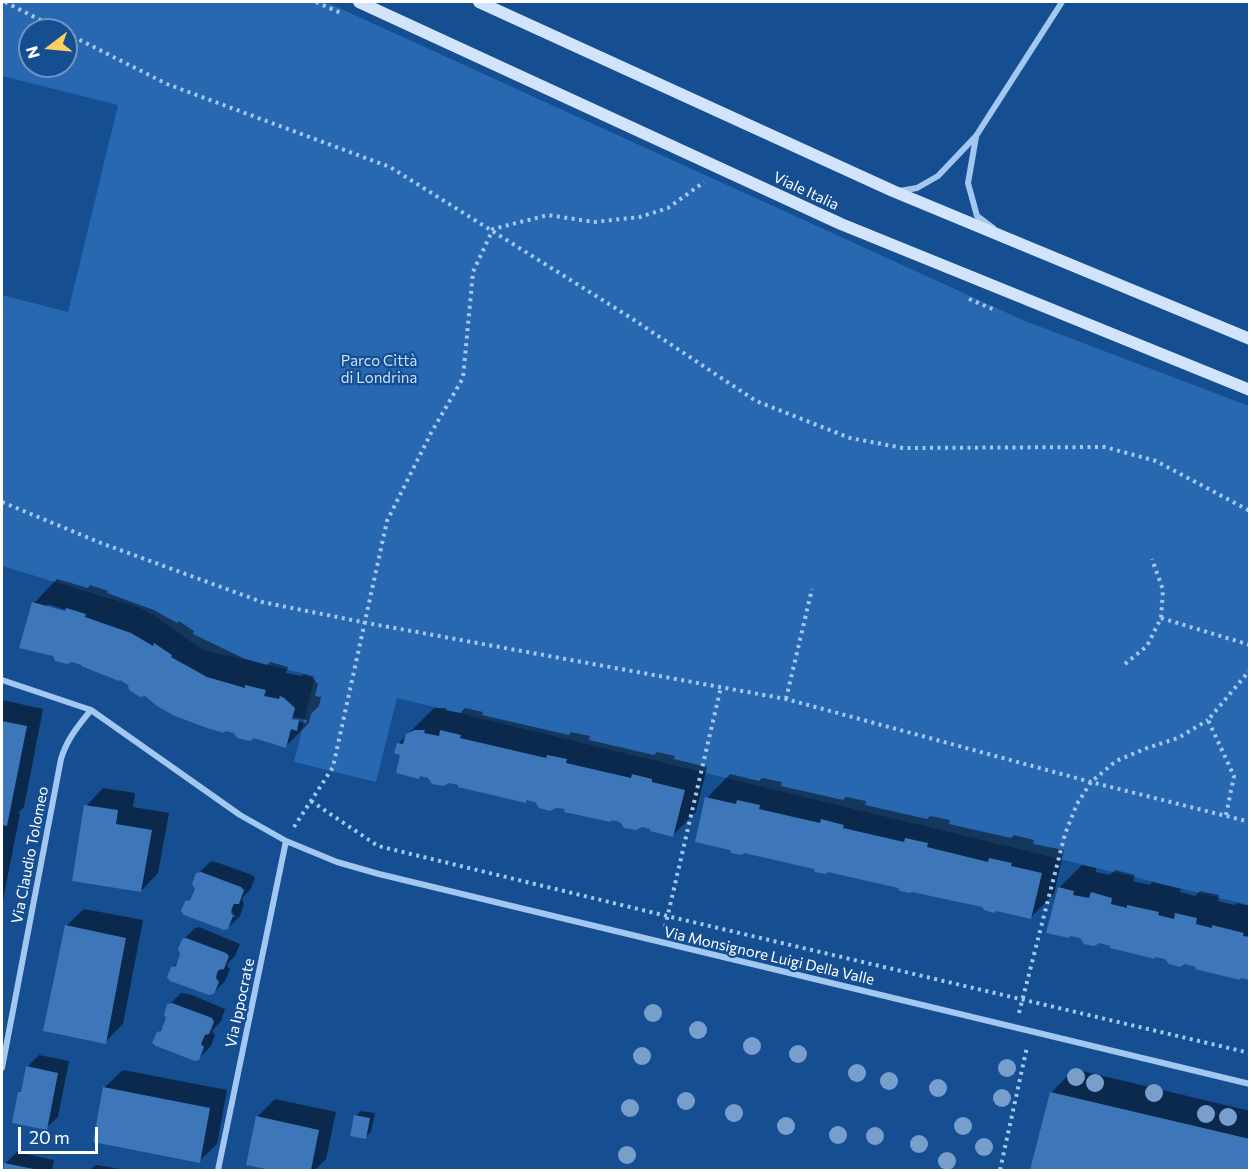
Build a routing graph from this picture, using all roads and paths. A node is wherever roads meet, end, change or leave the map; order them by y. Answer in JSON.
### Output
{"nodes":[{"id":1,"x":5,"y":2,"type":"edge"},
{"id":2,"x":359,"y":2,"type":"edge"},
{"id":3,"x":479,"y":2,"type":"edge"},
{"id":4,"x":1062,"y":2,"type":"edge"},
{"id":5,"x":36,"y":18,"type":"edge"},
{"id":6,"x":78,"y":39,"type":"edge"},
{"id":7,"x":976,"y":136,"type":"junction"},
{"id":8,"x":707,"y":180,"type":"dead end"},
{"id":9,"x":893,"y":191,"type":"junction"},
{"id":10,"x":493,"y":229,"type":"junction"},
{"id":11,"x":1012,"y":241,"type":"junction"},
{"id":12,"x":1250,"y":339,"type":"edge"},
{"id":13,"x":1250,"y":390,"type":"edge"},
{"id":14,"x":2,"y":502,"type":"edge"},
{"id":15,"x":1250,"y":511,"type":"edge"},
{"id":16,"x":1152,"y":559,"type":"dead end"},
{"id":17,"x":812,"y":590,"type":"dead end"},
{"id":18,"x":1161,"y":618,"type":"junction"},
{"id":19,"x":367,"y":623,"type":"junction"},
{"id":20,"x":1250,"y":645,"type":"edge"},
{"id":21,"x":1125,"y":664,"type":"dead end"},
{"id":22,"x":1250,"y":670,"type":"edge"},
{"id":23,"x":2,"y":680,"type":"edge"},
{"id":24,"x":721,"y":687,"type":"junction"},
{"id":25,"x":786,"y":699,"type":"junction"},
{"id":26,"x":91,"y":710,"type":"junction"},
{"id":27,"x":1208,"y":720,"type":"junction"},
{"id":28,"x":1091,"y":782,"type":"junction"},
{"id":29,"x":310,"y":801,"type":"junction"},
{"id":30,"x":1226,"y":815,"type":"junction"},
{"id":31,"x":1250,"y":822,"type":"edge"},
{"id":32,"x":286,"y":841,"type":"junction"},
{"id":33,"x":667,"y":916,"type":"junction"},
{"id":34,"x":661,"y":942,"type":"junction"},
{"id":35,"x":1022,"y":999,"type":"junction"},
{"id":36,"x":1030,"y":1031,"type":"junction"},
{"id":37,"x":1250,"y":1053,"type":"edge"},
{"id":38,"x":2,"y":1068,"type":"edge"},
{"id":39,"x":1250,"y":1084,"type":"edge"},
{"id":40,"x":218,"y":1170,"type":"edge"},
{"id":41,"x":1000,"y":1170,"type":"edge"}],
"edges":[{"from":1,"to":5,"type":"path"},
{"from":2,"to":13,"type":"main road","name":"Viale Italia"},
{"from":3,"to":9,"type":"main road"},
{"from":4,"to":7,"type":"street"},
{"from":6,"to":10,"type":"path"},
{"from":7,"to":9,"type":"street"},
{"from":7,"to":11,"type":"street"},
{"from":8,"to":10,"type":"path"},
{"from":9,"to":11,"type":"main road"},
{"from":10,"to":15,"type":"path"},
{"from":10,"to":19,"type":"path"},
{"from":11,"to":12,"type":"main road"},
{"from":14,"to":19,"type":"path"},
{"from":16,"to":18,"type":"path"},
{"from":17,"to":25,"type":"path"},
{"from":18,"to":20,"type":"path"},
{"from":18,"to":21,"type":"path"},
{"from":19,"to":24,"type":"path"},
{"from":19,"to":29,"type":"path"},
{"from":22,"to":27,"type":"path"},
{"from":23,"to":26,"type":"street"},
{"from":24,"to":25,"type":"path"},
{"from":24,"to":33,"type":"path"},
{"from":25,"to":28,"type":"path"},
{"from":26,"to":32,"type":"street"},
{"from":26,"to":38,"type":"street","name":"Via Claudio Tolomeo"},
{"from":27,"to":28,"type":"path"},
{"from":27,"to":30,"type":"path"},
{"from":28,"to":30,"type":"path"},
{"from":28,"to":35,"type":"path"},
{"from":29,"to":32,"type":"path"},
{"from":29,"to":33,"type":"path"},
{"from":30,"to":31,"type":"path"},
{"from":32,"to":34,"type":"street","name":"Via Monsignore Luigi Della Valle"},
{"from":32,"to":40,"type":"street","name":"Via Ippocrate"},
{"from":33,"to":34,"type":"path"},
{"from":33,"to":35,"type":"path"},
{"from":34,"to":36,"type":"street","name":"Via Monsignore Luigi Della Valle"},
{"from":35,"to":37,"type":"path"},
{"from":36,"to":39,"type":"street","name":"Via Monsignore Luigi Della Valle"},
{"from":36,"to":41,"type":"path"}]}
